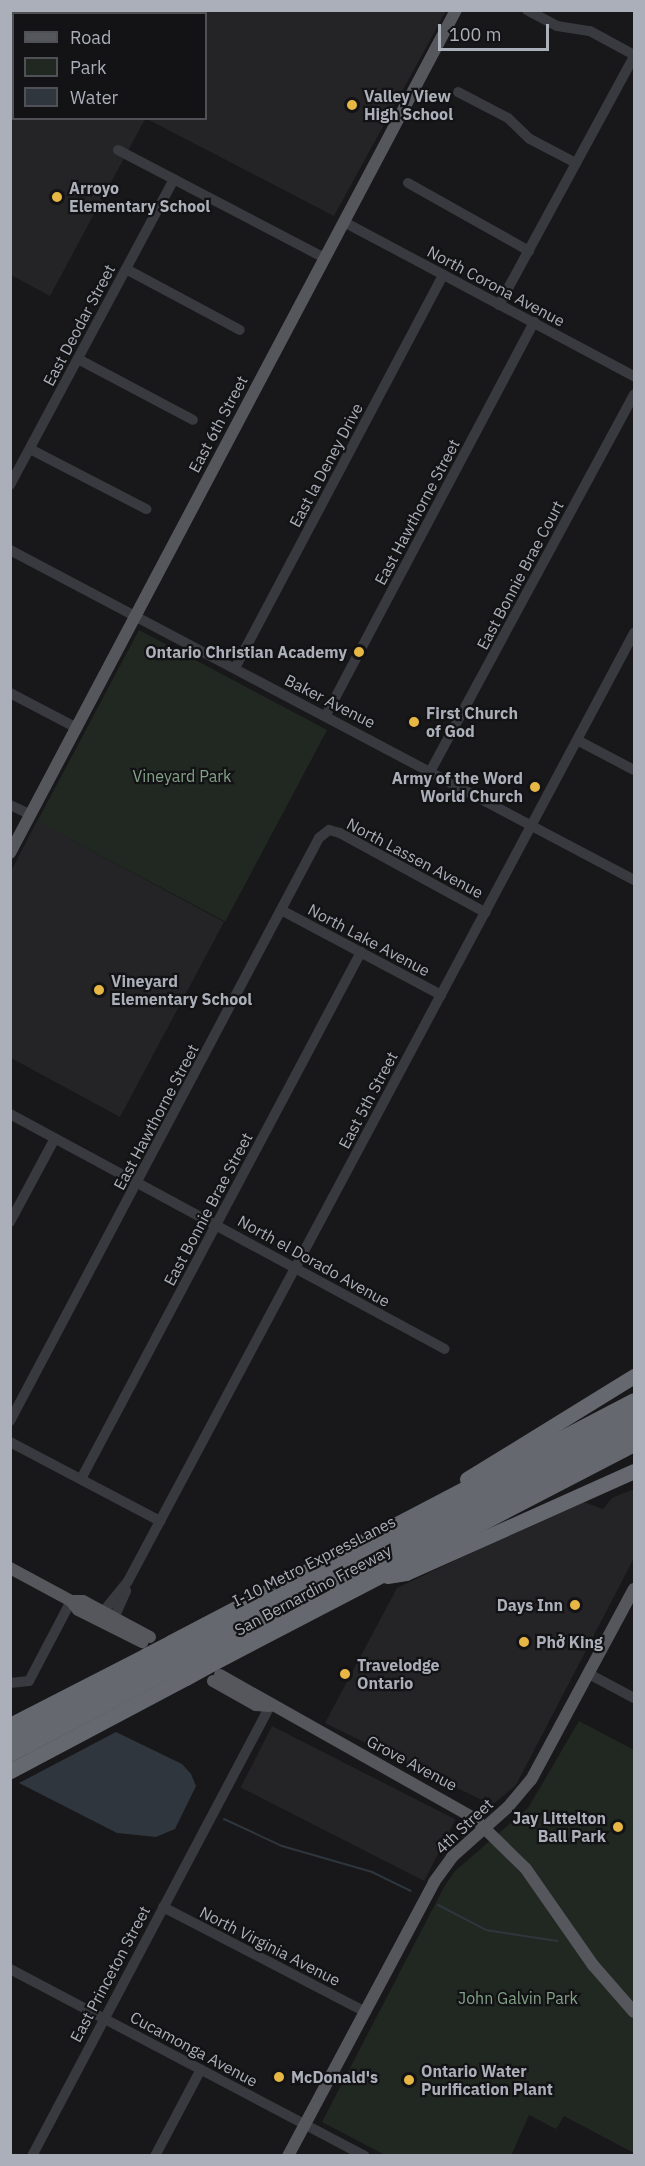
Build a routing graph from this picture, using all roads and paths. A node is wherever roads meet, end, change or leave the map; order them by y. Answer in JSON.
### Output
{"nodes":[{"id":1,"x":456,"y":10,"type":"edge"},
{"id":2,"x":527,"y":10,"type":"edge"},
{"id":3,"x":634,"y":55,"type":"edge"},
{"id":4,"x":458,"y":92,"type":"dead end"},
{"id":5,"x":118,"y":150,"type":"dead end"},
{"id":6,"x":576,"y":163,"type":"junction"},
{"id":7,"x":174,"y":179,"type":"junction"},
{"id":8,"x":408,"y":183,"type":"dead end"},
{"id":9,"x":344,"y":222,"type":"junction"},
{"id":10,"x":529,"y":251,"type":"junction"},
{"id":11,"x":325,"y":258,"type":"junction"},
{"id":12,"x":126,"y":269,"type":"junction"},
{"id":13,"x":443,"y":275,"type":"junction"},
{"id":14,"x":499,"y":305,"type":"junction"},
{"id":15,"x":534,"y":322,"type":"junction"},
{"id":16,"x":240,"y":330,"type":"dead end"},
{"id":17,"x":78,"y":359,"type":"junction"},
{"id":18,"x":634,"y":376,"type":"edge"},
{"id":19,"x":634,"y":394,"type":"edge"},
{"id":20,"x":193,"y":420,"type":"dead end"},
{"id":21,"x":30,"y":449,"type":"junction"},
{"id":22,"x":10,"y":485,"type":"edge"},
{"id":23,"x":146,"y":509,"type":"dead end"},
{"id":24,"x":10,"y":550,"type":"edge"},
{"id":25,"x":135,"y":615,"type":"junction"},
{"id":26,"x":634,"y":633,"type":"edge"},
{"id":27,"x":235,"y":668,"type":"junction"},
{"id":28,"x":10,"y":693,"type":"edge"},
{"id":29,"x":326,"y":715,"type":"junction"},
{"id":30,"x":77,"y":728,"type":"junction"},
{"id":31,"x":577,"y":740,"type":"junction"},
{"id":32,"x":431,"y":770,"type":"junction"},
{"id":33,"x":634,"y":770,"type":"edge"},
{"id":34,"x":10,"y":805,"type":"edge"},
{"id":35,"x":31,"y":815,"type":"junction"},
{"id":36,"x":532,"y":827,"type":"junction"},
{"id":37,"x":329,"y":830,"type":"joint"},
{"id":38,"x":10,"y":853,"type":"edge"},
{"id":39,"x":634,"y":880,"type":"edge"},
{"id":40,"x":283,"y":911,"type":"junction"},
{"id":41,"x":486,"y":913,"type":"junction"},
{"id":42,"x":361,"y":952,"type":"junction"},
{"id":43,"x":441,"y":995,"type":"junction"},
{"id":44,"x":10,"y":1114,"type":"edge"},
{"id":45,"x":55,"y":1138,"type":"junction"},
{"id":46,"x":138,"y":1183,"type":"junction"},
{"id":47,"x":10,"y":1222,"type":"edge"},
{"id":48,"x":217,"y":1224,"type":"junction"},
{"id":49,"x":296,"y":1266,"type":"junction"},
{"id":50,"x":444,"y":1349,"type":"dead end"},
{"id":51,"x":634,"y":1376,"type":"edge"},
{"id":52,"x":634,"y":1400,"type":"edge"},
{"id":53,"x":634,"y":1415,"type":"edge"},
{"id":54,"x":10,"y":1421,"type":"edge"},
{"id":55,"x":634,"y":1430,"type":"edge"},
{"id":56,"x":10,"y":1442,"type":"edge"},
{"id":57,"x":634,"y":1444,"type":"edge"},
{"id":58,"x":633,"y":1472,"type":"edge"},
{"id":59,"x":81,"y":1479,"type":"junction"},
{"id":60,"x":444,"y":1498,"type":"junction"},
{"id":61,"x":160,"y":1521,"type":"junction"},
{"id":62,"x":10,"y":1568,"type":"edge"},
{"id":63,"x":378,"y":1576,"type":"junction"},
{"id":64,"x":634,"y":1589,"type":"edge"},
{"id":65,"x":71,"y":1601,"type":"junction"},
{"id":66,"x":109,"y":1615,"type":"junction"},
{"id":67,"x":184,"y":1649,"type":"junction"},
{"id":68,"x":154,"y":1653,"type":"junction"},
{"id":69,"x":215,"y":1673,"type":"junction"},
{"id":70,"x":589,"y":1674,"type":"junction"},
{"id":71,"x":10,"y":1683,"type":"edge"},
{"id":72,"x":634,"y":1698,"type":"edge"},
{"id":73,"x":270,"y":1706,"type":"junction"},
{"id":74,"x":10,"y":1725,"type":"edge"},
{"id":75,"x":10,"y":1740,"type":"edge"},
{"id":76,"x":10,"y":1754,"type":"edge"},
{"id":77,"x":10,"y":1770,"type":"edge"},
{"id":78,"x":485,"y":1827,"type":"junction"},
{"id":79,"x":163,"y":1907,"type":"junction"},
{"id":80,"x":10,"y":1969,"type":"edge"},
{"id":81,"x":364,"y":2011,"type":"junction"},
{"id":82,"x":634,"y":2012,"type":"edge"},
{"id":83,"x":103,"y":2019,"type":"junction"},
{"id":84,"x":201,"y":2069,"type":"junction"},
{"id":85,"x":305,"y":2124,"type":"junction"},
{"id":86,"x":32,"y":2156,"type":"edge"},
{"id":87,"x":155,"y":2156,"type":"edge"},
{"id":88,"x":288,"y":2156,"type":"edge"},
{"id":89,"x":365,"y":2156,"type":"edge"}],
"edges":[{"from":1,"to":9,"type":"main road","name":"East 6th Street"},
{"from":2,"to":3,"type":"street"},
{"from":3,"to":6,"type":"street"},
{"from":4,"to":6,"type":"street"},
{"from":5,"to":7,"type":"street"},
{"from":6,"to":10,"type":"street"},
{"from":7,"to":11,"type":"street"},
{"from":7,"to":12,"type":"street","name":"East Deodar Street"},
{"from":8,"to":10,"type":"street"},
{"from":9,"to":11,"type":"main road","name":"East 6th Street"},
{"from":9,"to":13,"type":"street","name":"North Corona Avenue"},
{"from":10,"to":14,"type":"street"},
{"from":11,"to":25,"type":"main road","name":"East 6th Street"},
{"from":12,"to":16,"type":"street"},
{"from":12,"to":17,"type":"street","name":"East Deodar Street"},
{"from":13,"to":14,"type":"street","name":"North Corona Avenue"},
{"from":13,"to":27,"type":"street","name":"East la Deney Drive"},
{"from":14,"to":15,"type":"street","name":"North Corona Avenue"},
{"from":15,"to":18,"type":"street","name":"North Corona Avenue"},
{"from":15,"to":29,"type":"street","name":"East Hawthorne Street"},
{"from":17,"to":20,"type":"street"},
{"from":17,"to":21,"type":"street","name":"East Deodar Street"},
{"from":19,"to":32,"type":"street","name":"East Bonnie Brae Court"},
{"from":21,"to":22,"type":"street","name":"East Deodar Street"},
{"from":21,"to":23,"type":"street"},
{"from":24,"to":25,"type":"street","name":"Baker Avenue"},
{"from":25,"to":27,"type":"street","name":"Baker Avenue"},
{"from":25,"to":30,"type":"main road","name":"East 6th Street"},
{"from":26,"to":31,"type":"street","name":"East 5th Street"},
{"from":27,"to":29,"type":"street","name":"Baker Avenue"},
{"from":28,"to":30,"type":"street"},
{"from":29,"to":32,"type":"street","name":"Baker Avenue"},
{"from":30,"to":35,"type":"main road","name":"East 6th Street"},
{"from":31,"to":33,"type":"street"},
{"from":31,"to":36,"type":"street","name":"East 5th Street"},
{"from":32,"to":36,"type":"street","name":"Baker Avenue"},
{"from":34,"to":35,"type":"street"},
{"from":35,"to":38,"type":"main road","name":"East 6th Street"},
{"from":36,"to":39,"type":"street","name":"Baker Avenue"},
{"from":36,"to":41,"type":"street","name":"East 5th Street"},
{"from":37,"to":40,"type":"street","name":"East Hawthorne Street"},
{"from":37,"to":41,"type":"street","name":"North Lassen Avenue"},
{"from":40,"to":42,"type":"street","name":"North Lake Avenue"},
{"from":40,"to":46,"type":"street","name":"East Hawthorne Street"},
{"from":41,"to":43,"type":"street","name":"East 5th Street"},
{"from":42,"to":43,"type":"street","name":"North Lake Avenue"},
{"from":42,"to":48,"type":"street","name":"East Bonnie Brae Street"},
{"from":43,"to":49,"type":"street","name":"East 5th Street"},
{"from":44,"to":45,"type":"street","name":"North el Dorado Avenue"},
{"from":45,"to":46,"type":"street","name":"North el Dorado Avenue"},
{"from":45,"to":47,"type":"street"},
{"from":46,"to":48,"type":"street","name":"North el Dorado Avenue"},
{"from":46,"to":54,"type":"street","name":"East Hawthorne Street"},
{"from":48,"to":49,"type":"street","name":"North el Dorado Avenue"},
{"from":48,"to":59,"type":"street","name":"East Bonnie Brae Street"},
{"from":49,"to":50,"type":"street","name":"North el Dorado Avenue"},
{"from":49,"to":61,"type":"street","name":"East 5th Street"},
{"from":51,"to":60,"type":"highway"},
{"from":52,"to":60,"type":"highway","name":"San Bernardino Freeway"},
{"from":53,"to":67,"type":"highway","name":"I-10 Metro ExpressLanes"},
{"from":55,"to":67,"type":"highway","name":"I-10 Metro ExpressLanes"},
{"from":56,"to":59,"type":"street"},
{"from":57,"to":63,"type":"highway","name":"San Bernardino Freeway"},
{"from":58,"to":63,"type":"highway"},
{"from":59,"to":61,"type":"street"},
{"from":60,"to":67,"type":"highway","name":"San Bernardino Freeway"},
{"from":61,"to":66,"type":"street","name":"East 5th Street"},
{"from":62,"to":65,"type":"main road"},
{"from":63,"to":69,"type":"highway","name":"San Bernardino Freeway"},
{"from":64,"to":70,"type":"main road","name":"4th Street"},
{"from":65,"to":66,"type":"main road"},
{"from":65,"to":68,"type":"main road"},
{"from":65,"to":71,"type":"street"},
{"from":66,"to":68,"type":"main road"},
{"from":67,"to":68,"type":"highway","name":"San Bernardino Freeway","bridge":true},
{"from":67,"to":68,"type":"highway","name":"I-10 Metro ExpressLanes","bridge":true},
{"from":68,"to":74,"type":"highway","name":"San Bernardino Freeway"},
{"from":68,"to":75,"type":"highway","name":"I-10 Metro ExpressLanes"},
{"from":68,"to":76,"type":"highway","name":"I-10 Metro ExpressLanes"},
{"from":69,"to":73,"type":"main road","name":"Grove Avenue"},
{"from":69,"to":77,"type":"highway","name":"San Bernardino Freeway","bridge":true},
{"from":70,"to":72,"type":"street"},
{"from":70,"to":78,"type":"main road","name":"4th Street"},
{"from":73,"to":78,"type":"main road","name":"Grove Avenue"},
{"from":73,"to":79,"type":"street","name":"East Princeton Street"},
{"from":78,"to":81,"type":"main road","name":"4th Street"},
{"from":78,"to":82,"type":"main road","name":"Grove Avenue"},
{"from":79,"to":81,"type":"street","name":"North Virginia Avenue"},
{"from":79,"to":83,"type":"street","name":"East Princeton Street"},
{"from":80,"to":83,"type":"street","name":"Cucamonga Avenue"},
{"from":81,"to":85,"type":"main road","name":"4th Street"},
{"from":83,"to":84,"type":"street","name":"Cucamonga Avenue"},
{"from":83,"to":86,"type":"street","name":"East Princeton Street"},
{"from":84,"to":85,"type":"street","name":"Cucamonga Avenue"},
{"from":84,"to":87,"type":"street"},
{"from":85,"to":88,"type":"main road","name":"4th Street"},
{"from":85,"to":89,"type":"street","name":"Cucamonga Avenue"}]}
